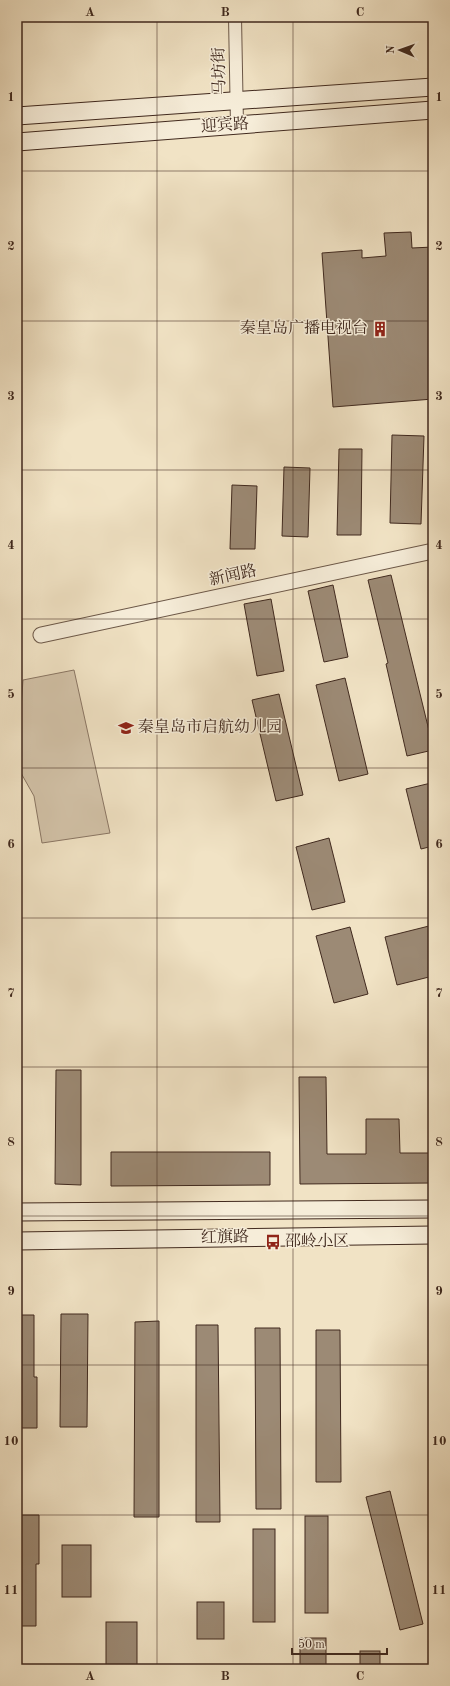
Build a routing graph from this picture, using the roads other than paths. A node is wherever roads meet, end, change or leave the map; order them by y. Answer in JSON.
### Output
{"nodes":[{"id":1,"x":235,"y":17,"type":"edge"},
{"id":2,"x":433,"y":87,"type":"edge"},
{"id":3,"x":236,"y":101,"type":"junction"},
{"id":4,"x":433,"y":110,"type":"edge"},
{"id":5,"x":17,"y":116,"type":"edge"},
{"id":6,"x":237,"y":126,"type":"junction"},
{"id":7,"x":17,"y":142,"type":"edge"},
{"id":8,"x":433,"y":551,"type":"edge"},
{"id":9,"x":41,"y":635,"type":"dead end"},
{"id":10,"x":433,"y":1209,"type":"edge"},
{"id":11,"x":17,"y":1212,"type":"edge"},
{"id":12,"x":433,"y":1235,"type":"edge"},
{"id":13,"x":17,"y":1241,"type":"edge"}],
"edges":[{"from":1,"to":3,"type":"street","name":"马坊街"},
{"from":2,"to":3,"type":"main road","name":"迎宾路"},
{"from":3,"to":5,"type":"main road","name":"迎宾路"},
{"from":3,"to":6,"type":"street","name":"马坊街"},
{"from":4,"to":6,"type":"main road","name":"迎宾路"},
{"from":6,"to":7,"type":"main road","name":"迎宾路"},
{"from":8,"to":9,"type":"street","name":"新闻路"},
{"from":10,"to":11,"type":"main road"},
{"from":12,"to":13,"type":"main road","name":"红旗路"}]}
